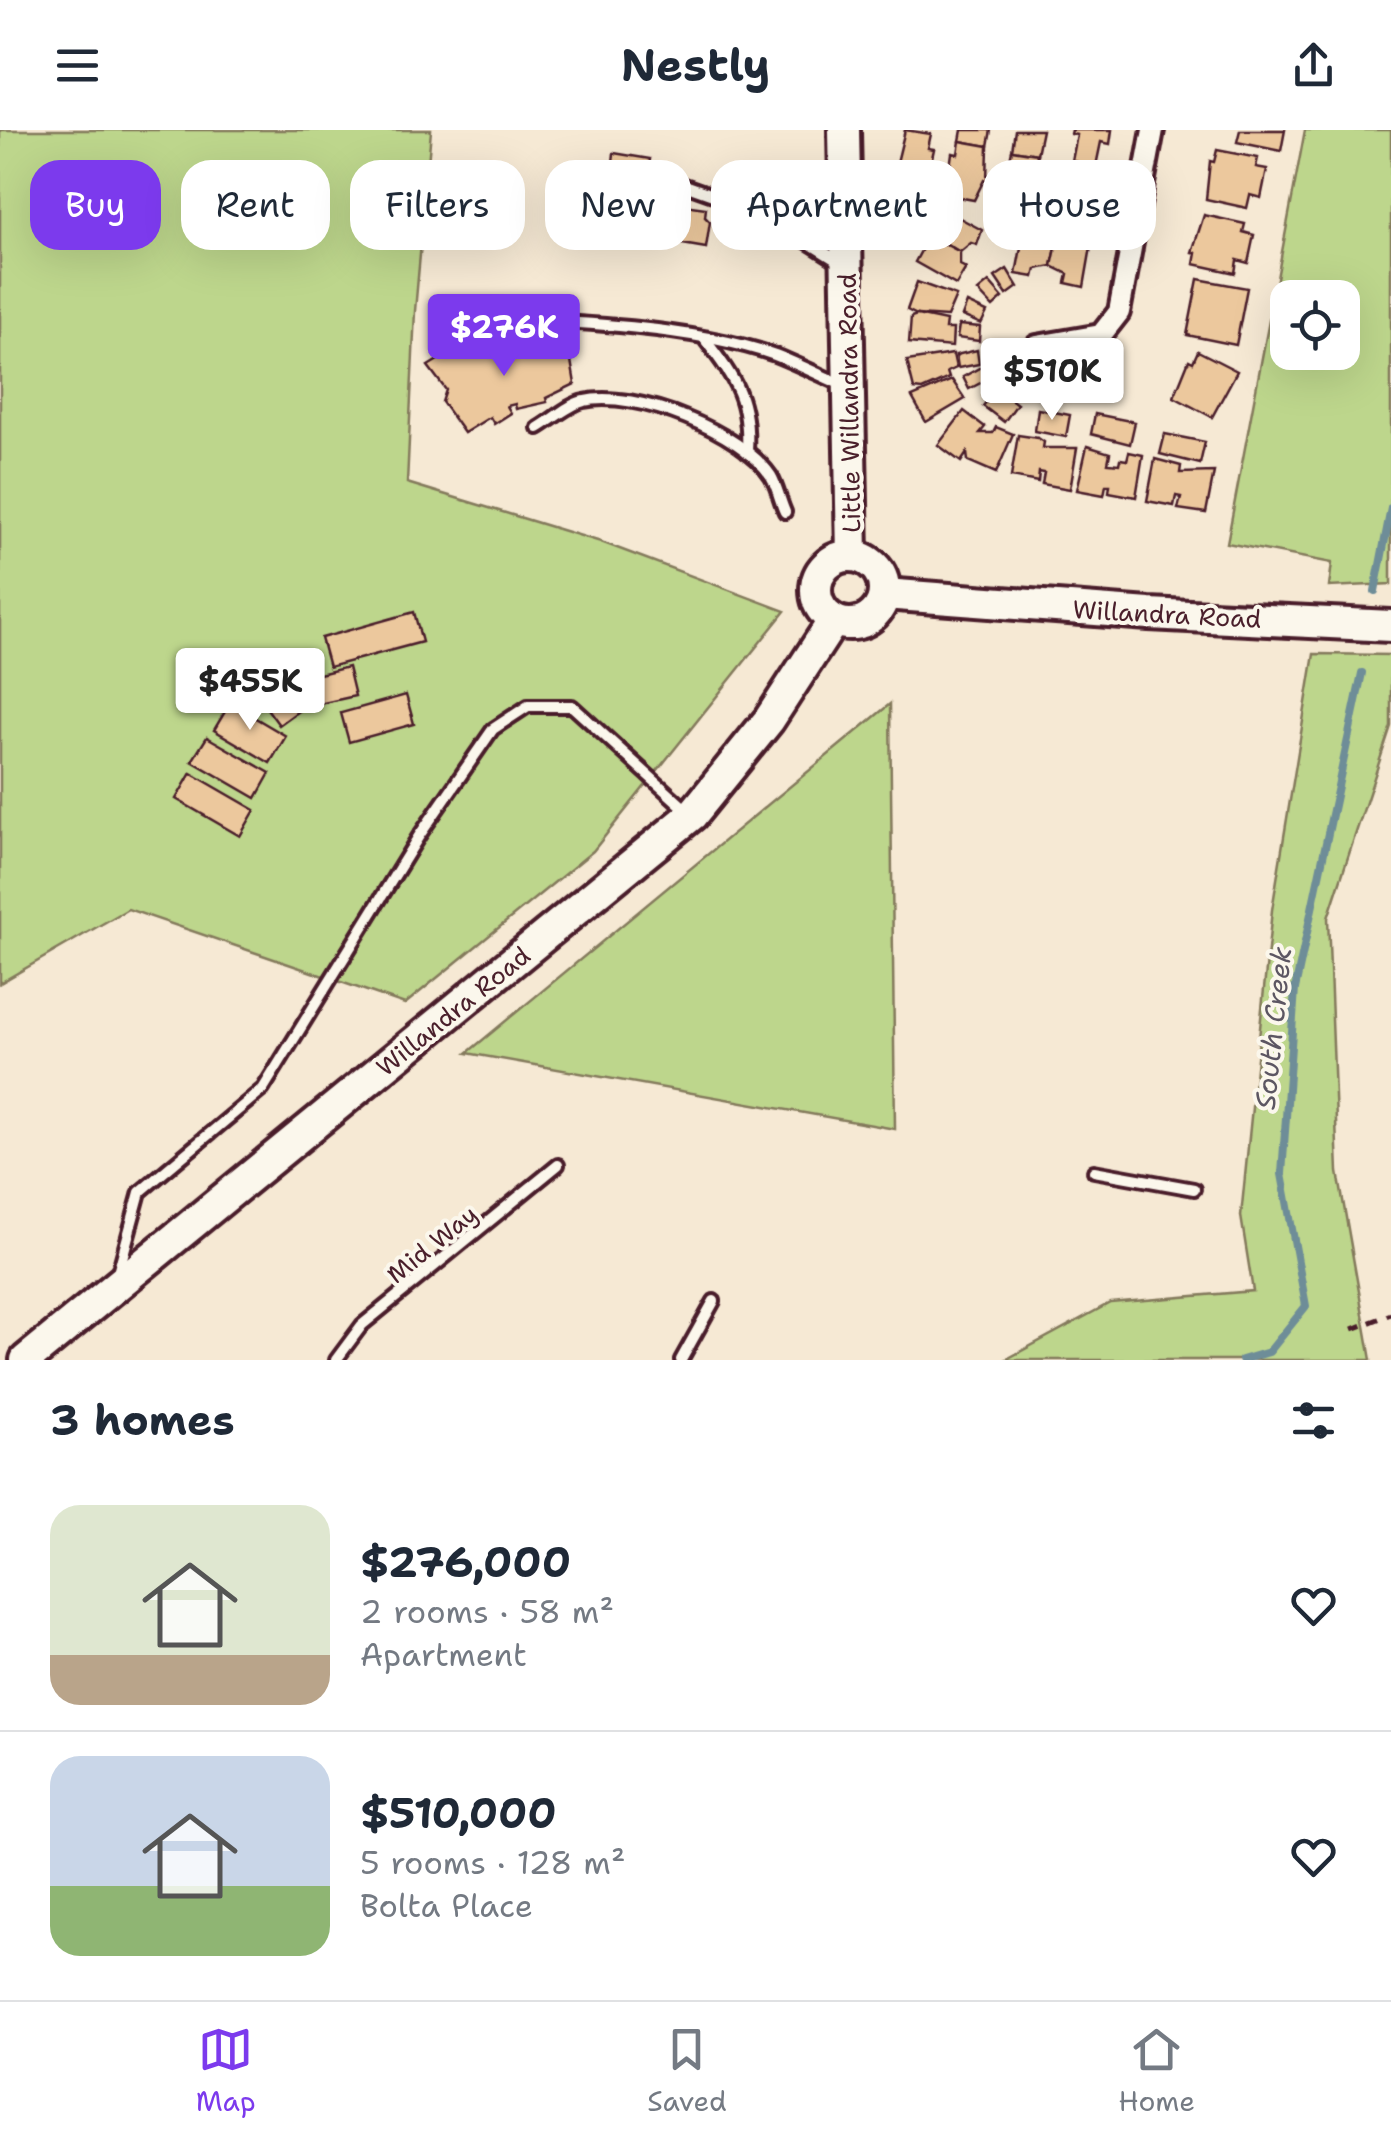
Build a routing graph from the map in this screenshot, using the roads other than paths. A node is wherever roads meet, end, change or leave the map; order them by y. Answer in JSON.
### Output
{"nodes":[{"id":1,"x":844,"y":130,"type":"edge"},
{"id":2,"x":1152,"y":130,"type":"edge"},
{"id":3,"x":691,"y":188,"type":"edge"},
{"id":4,"x":845,"y":266,"type":"junction"},
{"id":5,"x":456,"y":317,"type":"dead end"},
{"id":6,"x":705,"y":340,"type":"junction"},
{"id":7,"x":1036,"y":346,"type":"dead end"},
{"id":8,"x":850,"y":388,"type":"junction"},
{"id":9,"x":538,"y":428,"type":"dead end"},
{"id":10,"x":747,"y":452,"type":"junction"},
{"id":11,"x":785,"y":512,"type":"dead end"},
{"id":12,"x":852,"y":556,"type":"junction"},
{"id":13,"x":884,"y":594,"type":"junction"},
{"id":14,"x":834,"y":620,"type":"junction"},
{"id":15,"x":1391,"y":626,"type":"edge"},
{"id":16,"x":692,"y":814,"type":"junction"},
{"id":17,"x":558,"y":1165,"type":"dead end"},
{"id":18,"x":1094,"y":1172,"type":"dead end"},
{"id":19,"x":1194,"y":1189,"type":"dead end"},
{"id":20,"x":112,"y":1292,"type":"junction"},
{"id":21,"x":714,"y":1301,"type":"dead end"},
{"id":22,"x":26,"y":1360,"type":"edge"},
{"id":23,"x":336,"y":1360,"type":"edge"},
{"id":24,"x":681,"y":1360,"type":"edge"}],
"edges":[{"from":1,"to":4,"type":"main road","name":"Little Willandra Road"},
{"from":2,"to":7,"type":"street"},
{"from":3,"to":4,"type":"lane"},
{"from":4,"to":8,"type":"main road","name":"Little Willandra Road"},
{"from":5,"to":6,"type":"lane"},
{"from":6,"to":8,"type":"lane"},
{"from":6,"to":10,"type":"lane"},
{"from":8,"to":12,"type":"main road","name":"Little Willandra Road"},
{"from":9,"to":10,"type":"lane"},
{"from":10,"to":11,"type":"lane"},
{"from":12,"to":13,"type":"main road"},
{"from":12,"to":14,"type":"main road"},
{"from":13,"to":14,"type":"main road"},
{"from":13,"to":15,"type":"main road","name":"Willandra Road"},
{"from":14,"to":16,"type":"main road","name":"Willandra Road"},
{"from":16,"to":20,"type":"main road","name":"Willandra Road"},
{"from":16,"to":20,"type":"lane"},
{"from":17,"to":23,"type":"lane","name":"Mid Way"},
{"from":18,"to":19,"type":"lane"},
{"from":20,"to":22,"type":"main road","name":"Willandra Road"},
{"from":21,"to":24,"type":"lane"}]}
